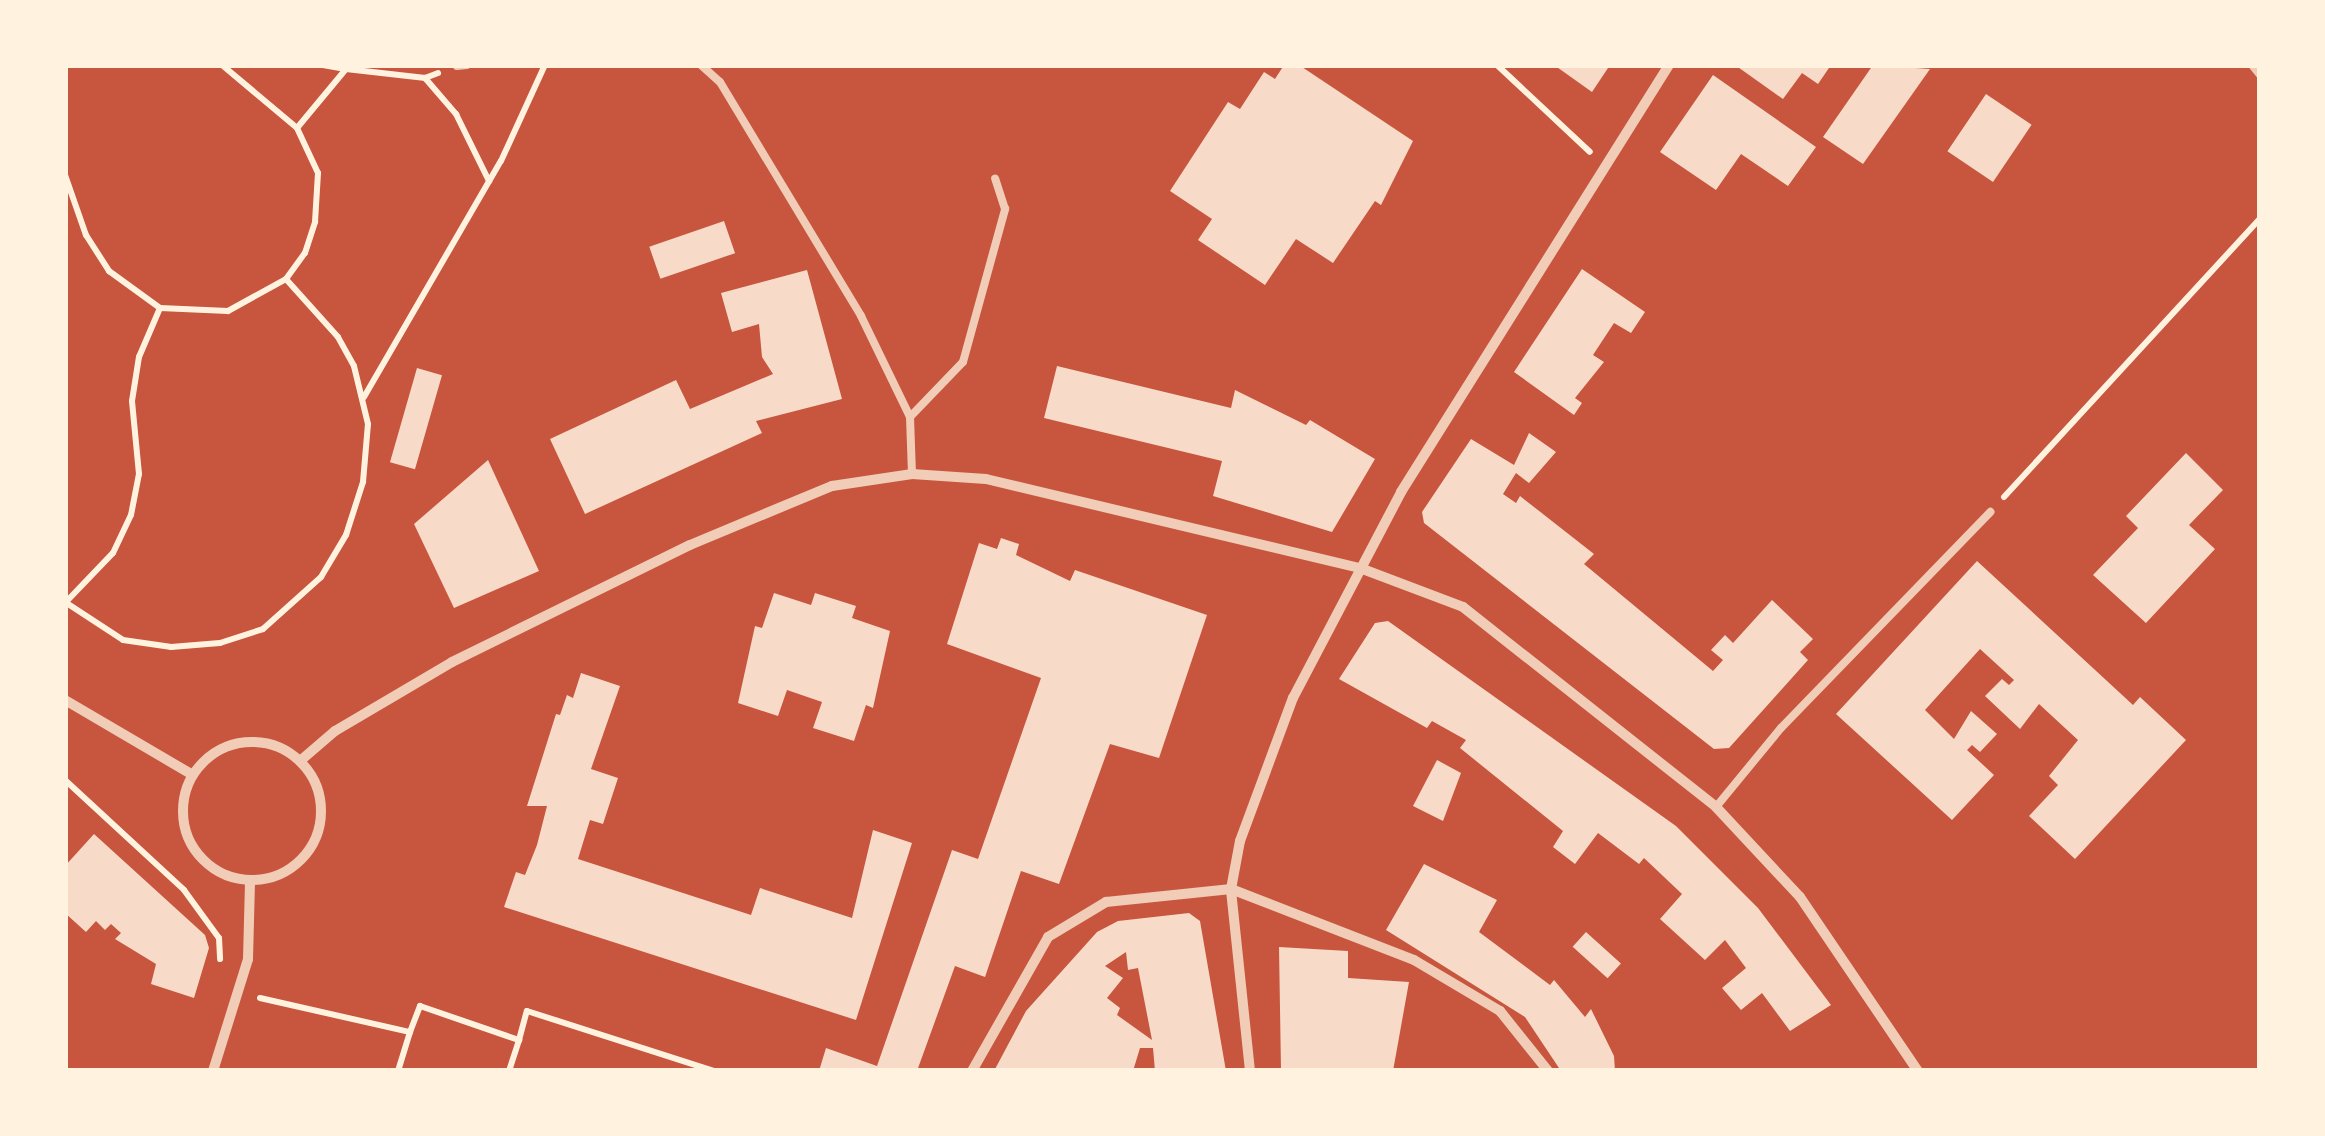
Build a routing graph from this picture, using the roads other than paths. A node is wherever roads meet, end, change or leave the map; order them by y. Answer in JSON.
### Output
{"nodes":[{"id":1,"x":467,"y":65,"type":"edge"},
{"id":2,"x":701,"y":65,"type":"edge"},
{"id":3,"x":1670,"y":65,"type":"edge"},
{"id":4,"x":2252,"y":65,"type":"edge"},
{"id":5,"x":456,"y":66,"type":"edge"},
{"id":6,"x":2260,"y":74,"type":"edge"},
{"id":7,"x":995,"y":179,"type":"dead end"},
{"id":8,"x":910,"y":417,"type":"junction"},
{"id":9,"x":912,"y":474,"type":"junction"},
{"id":10,"x":1990,"y":512,"type":"road end"},
{"id":11,"x":1360,"y":568,"type":"junction"},
{"id":12,"x":65,"y":700,"type":"edge"},
{"id":13,"x":300,"y":761,"type":"junction"},
{"id":14,"x":194,"y":775,"type":"junction"},
{"id":15,"x":1716,"y":807,"type":"junction"},
{"id":16,"x":250,"y":880,"type":"junction"},
{"id":17,"x":1232,"y":889,"type":"junction"},
{"id":18,"x":212,"y":1071,"type":"edge"},
{"id":19,"x":972,"y":1071,"type":"edge"},
{"id":20,"x":1250,"y":1071,"type":"edge"},
{"id":21,"x":1548,"y":1071,"type":"edge"},
{"id":22,"x":1918,"y":1071,"type":"edge"}],
"edges":[{"from":1,"to":5,"type":"lane"},
{"from":2,"to":8,"type":"lane"},
{"from":3,"to":11,"type":"street"},
{"from":4,"to":6,"type":"lane"},
{"from":7,"to":8,"type":"lane"},
{"from":8,"to":9,"type":"lane"},
{"from":9,"to":11,"type":"street"},
{"from":9,"to":13,"type":"street"},
{"from":10,"to":15,"type":"lane"},
{"from":11,"to":15,"type":"street"},
{"from":11,"to":17,"type":"street"},
{"from":12,"to":14,"type":"street"},
{"from":13,"to":14,"type":"street"},
{"from":13,"to":16,"type":"street"},
{"from":14,"to":16,"type":"street"},
{"from":15,"to":22,"type":"street"},
{"from":16,"to":18,"type":"street"},
{"from":17,"to":19,"type":"street"},
{"from":17,"to":20,"type":"street"},
{"from":17,"to":21,"type":"street"}]}
